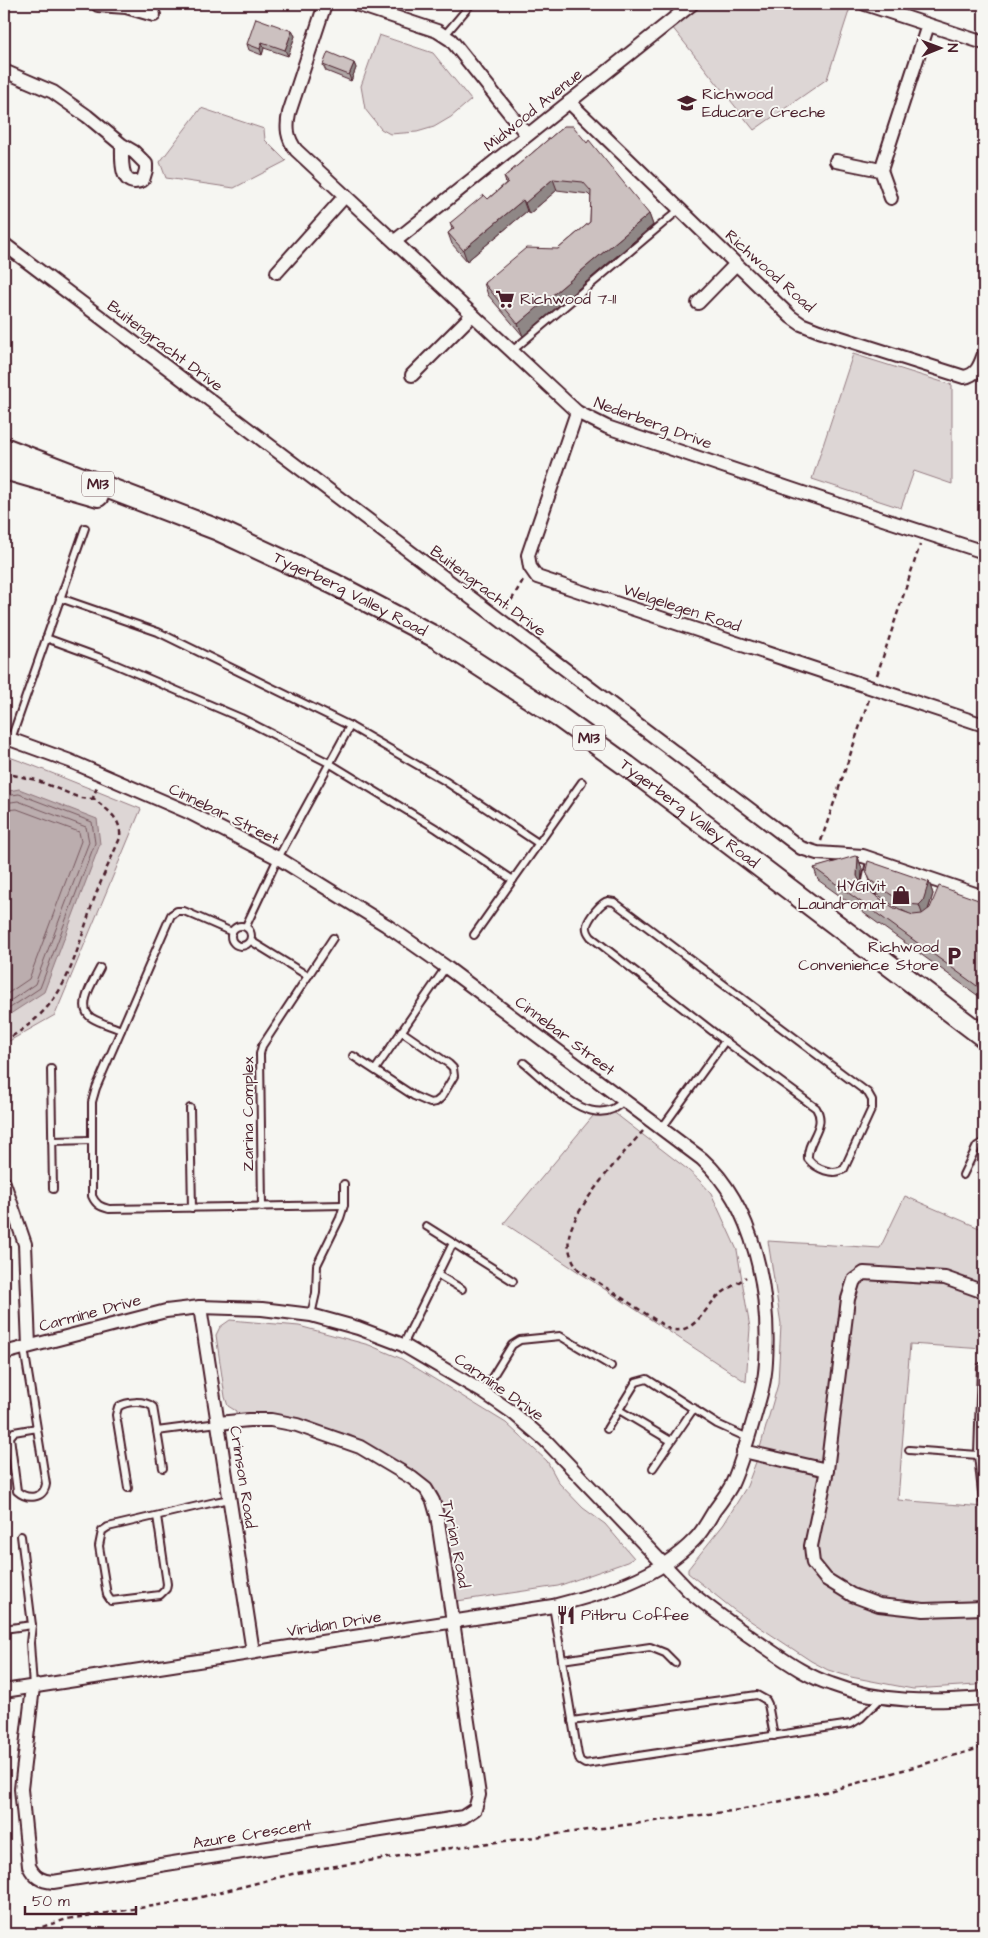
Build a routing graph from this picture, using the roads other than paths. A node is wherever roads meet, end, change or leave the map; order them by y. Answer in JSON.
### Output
{"nodes":[{"id":1,"x":325,"y":4,"type":"edge"},
{"id":2,"x":356,"y":4,"type":"edge"},
{"id":3,"x":471,"y":4,"type":"edge"},
{"id":4,"x":692,"y":4,"type":"edge"},
{"id":5,"x":865,"y":4,"type":"edge"},
{"id":6,"x":98,"y":5,"type":"dead end"},
{"id":7,"x":126,"y":5,"type":"edge"},
{"id":8,"x":899,"y":9,"type":"edge"},
{"id":9,"x":154,"y":15,"type":"dead end"},
{"id":10,"x":928,"y":25,"type":"junction"},
{"id":11,"x":444,"y":36,"type":"junction"},
{"id":12,"x":984,"y":43,"type":"edge"},
{"id":13,"x":4,"y":71,"type":"edge"},
{"id":14,"x":569,"y":102,"type":"junction"},
{"id":15,"x":527,"y":135,"type":"junction"},
{"id":16,"x":122,"y":145,"type":"dead end"},
{"id":17,"x":836,"y":161,"type":"dead end"},
{"id":18,"x":881,"y":170,"type":"junction"},
{"id":19,"x":345,"y":196,"type":"junction"},
{"id":20,"x":891,"y":198,"type":"dead end"},
{"id":21,"x":680,"y":208,"type":"junction"},
{"id":22,"x":395,"y":242,"type":"junction"},
{"id":23,"x":4,"y":244,"type":"edge"},
{"id":24,"x":736,"y":264,"type":"junction"},
{"id":25,"x":277,"y":272,"type":"dead end"},
{"id":26,"x":698,"y":303,"type":"dead end"},
{"id":27,"x":472,"y":315,"type":"junction"},
{"id":28,"x":512,"y":351,"type":"junction"},
{"id":29,"x":984,"y":354,"type":"edge"},
{"id":30,"x":412,"y":375,"type":"dead end"},
{"id":31,"x":577,"y":412,"type":"junction"},
{"id":32,"x":4,"y":448,"type":"edge"},
{"id":33,"x":4,"y":469,"type":"edge"},
{"id":34,"x":192,"y":520,"type":"junction"},
{"id":35,"x":85,"y":528,"type":"dead end"},
{"id":36,"x":984,"y":552,"type":"edge"},
{"id":37,"x":60,"y":598,"type":"junction"},
{"id":38,"x":46,"y":638,"type":"junction"},
{"id":39,"x":984,"y":725,"type":"edge"},
{"id":40,"x":350,"y":726,"type":"junction"},
{"id":41,"x":7,"y":738,"type":"edge"},
{"id":42,"x":329,"y":763,"type":"junction"},
{"id":43,"x":582,"y":782,"type":"dead end"},
{"id":44,"x":538,"y":843,"type":"junction"},
{"id":45,"x":278,"y":858,"type":"junction"},
{"id":46,"x":870,"y":859,"type":"junction"},
{"id":47,"x":513,"y":880,"type":"junction"},
{"id":48,"x":984,"y":897,"type":"edge"},
{"id":49,"x":878,"y":900,"type":"edge"},
{"id":50,"x":246,"y":926,"type":"junction"},
{"id":51,"x":232,"y":932,"type":"junction"},
{"id":52,"x":474,"y":935,"type":"dead end"},
{"id":53,"x":332,"y":938,"type":"dead end"},
{"id":54,"x":251,"y":941,"type":"junction"},
{"id":55,"x":446,"y":967,"type":"junction"},
{"id":56,"x":100,"y":968,"type":"dead end"},
{"id":57,"x":308,"y":976,"type":"junction"},
{"id":58,"x":121,"y":1030,"type":"junction"},
{"id":59,"x":401,"y":1032,"type":"junction"},
{"id":60,"x":984,"y":1037,"type":"edge"},
{"id":61,"x":725,"y":1042,"type":"junction"},
{"id":62,"x":353,"y":1056,"type":"dead end"},
{"id":63,"x":524,"y":1063,"type":"dead end"},
{"id":64,"x":51,"y":1069,"type":"dead end"},
{"id":65,"x":375,"y":1070,"type":"junction"},
{"id":66,"x":624,"y":1100,"type":"junction"},
{"id":67,"x":190,"y":1108,"type":"dead end"},
{"id":68,"x":662,"y":1128,"type":"junction"},
{"id":69,"x":92,"y":1140,"type":"junction"},
{"id":70,"x":52,"y":1141,"type":"junction"},
{"id":71,"x":984,"y":1142,"type":"edge"},
{"id":72,"x":963,"y":1175,"type":"dead end"},
{"id":73,"x":4,"y":1184,"type":"edge"},
{"id":74,"x":344,"y":1184,"type":"dead end"},
{"id":75,"x":53,"y":1189,"type":"dead end"},
{"id":76,"x":344,"y":1205,"type":"junction"},
{"id":77,"x":262,"y":1207,"type":"junction"},
{"id":78,"x":192,"y":1208,"type":"junction"},
{"id":79,"x":426,"y":1226,"type":"dead end"},
{"id":80,"x":453,"y":1243,"type":"junction"},
{"id":81,"x":438,"y":1275,"type":"junction"},
{"id":82,"x":513,"y":1282,"type":"dead end"},
{"id":83,"x":462,"y":1289,"type":"dead end"},
{"id":84,"x":984,"y":1292,"type":"edge"},
{"id":85,"x":200,"y":1307,"type":"junction"},
{"id":86,"x":311,"y":1315,"type":"junction"},
{"id":87,"x":403,"y":1345,"type":"junction"},
{"id":88,"x":26,"y":1347,"type":"junction"},
{"id":89,"x":4,"y":1353,"type":"edge"},
{"id":90,"x":611,"y":1366,"type":"dead end"},
{"id":91,"x":982,"y":1367,"type":"dead end"},
{"id":92,"x":482,"y":1392,"type":"junction"},
{"id":93,"x":694,"y":1408,"type":"junction"},
{"id":94,"x":619,"y":1410,"type":"junction"},
{"id":95,"x":218,"y":1423,"type":"junction"},
{"id":96,"x":37,"y":1428,"type":"junction"},
{"id":97,"x":607,"y":1429,"type":"dead end"},
{"id":98,"x":157,"y":1431,"type":"junction"},
{"id":99,"x":981,"y":1431,"type":"edge"},
{"id":100,"x":748,"y":1438,"type":"junction"},
{"id":101,"x":671,"y":1442,"type":"junction"},
{"id":102,"x":909,"y":1450,"type":"dead end"},
{"id":103,"x":743,"y":1452,"type":"junction"},
{"id":104,"x":978,"y":1455,"type":"junction"},
{"id":105,"x":164,"y":1468,"type":"dead end"},
{"id":106,"x":653,"y":1468,"type":"dead end"},
{"id":107,"x":827,"y":1470,"type":"junction"},
{"id":108,"x":128,"y":1488,"type":"dead end"},
{"id":109,"x":230,"y":1500,"type":"junction"},
{"id":110,"x":983,"y":1502,"type":"edge"},
{"id":111,"x":157,"y":1516,"type":"junction"},
{"id":112,"x":21,"y":1536,"type":"dead end"},
{"id":113,"x":663,"y":1564,"type":"junction"},
{"id":114,"x":553,"y":1606,"type":"junction"},
{"id":115,"x":984,"y":1608,"type":"edge"},
{"id":116,"x":453,"y":1622,"type":"junction"},
{"id":117,"x":32,"y":1625,"type":"junction"},
{"id":118,"x":4,"y":1629,"type":"edge"},
{"id":119,"x":253,"y":1652,"type":"junction"},
{"id":120,"x":562,"y":1660,"type":"junction"},
{"id":121,"x":675,"y":1663,"type":"dead end"},
{"id":122,"x":33,"y":1687,"type":"junction"},
{"id":123,"x":4,"y":1691,"type":"edge"},
{"id":124,"x":882,"y":1697,"type":"junction"},
{"id":125,"x":984,"y":1698,"type":"edge"},
{"id":126,"x":572,"y":1721,"type":"junction"},
{"id":127,"x":774,"y":1736,"type":"junction"}],
"edges":[{"from":1,"to":19,"type":"street","name":"Nederberg Drive"},
{"from":2,"to":11,"type":"street"},
{"from":3,"to":11,"type":"lane"},
{"from":4,"to":14,"type":"street","name":"Midwood Avenue"},
{"from":5,"to":8,"type":"street"},
{"from":6,"to":7,"type":"street"},
{"from":7,"to":9,"type":"street"},
{"from":8,"to":10,"type":"street"},
{"from":10,"to":12,"type":"street"},
{"from":10,"to":18,"type":"street"},
{"from":11,"to":15,"type":"street"},
{"from":13,"to":16,"type":"street"},
{"from":14,"to":15,"type":"street","name":"Midwood Avenue"},
{"from":14,"to":21,"type":"street","name":"Richwood Road"},
{"from":15,"to":22,"type":"street","name":"Midwood Avenue"},
{"from":17,"to":18,"type":"street"},
{"from":18,"to":20,"type":"street"},
{"from":19,"to":22,"type":"street","name":"Nederberg Drive"},
{"from":19,"to":25,"type":"street"},
{"from":21,"to":24,"type":"street","name":"Richwood Road"},
{"from":21,"to":28,"type":"lane"},
{"from":22,"to":27,"type":"street","name":"Nederberg Drive"},
{"from":23,"to":46,"type":"street","name":"Buitengracht Drive"},
{"from":24,"to":26,"type":"street"},
{"from":24,"to":29,"type":"street","name":"Richwood Road"},
{"from":27,"to":28,"type":"street","name":"Nederberg Drive"},
{"from":27,"to":30,"type":"street"},
{"from":28,"to":31,"type":"street","name":"Nederberg Drive"},
{"from":31,"to":36,"type":"street","name":"Nederberg Drive"},
{"from":31,"to":39,"type":"street","name":"Welgelegen Road"},
{"from":32,"to":34,"type":"main road","name":"Tygerberg Valley Road","number":"M13"},
{"from":33,"to":34,"type":"main road","name":"Tygerberg Valley Road","number":"M13"},
{"from":34,"to":60,"type":"main road","name":"Tygerberg Valley Road","number":"M13"},
{"from":35,"to":37,"type":"lane"},
{"from":37,"to":38,"type":"lane"},
{"from":37,"to":40,"type":"lane"},
{"from":38,"to":41,"type":"lane"},
{"from":38,"to":42,"type":"lane"},
{"from":40,"to":42,"type":"lane"},
{"from":40,"to":44,"type":"lane"},
{"from":41,"to":45,"type":"street","name":"Cinnebar Street"},
{"from":42,"to":45,"type":"lane"},
{"from":42,"to":47,"type":"lane"},
{"from":43,"to":44,"type":"lane"},
{"from":44,"to":47,"type":"lane"},
{"from":45,"to":50,"type":"lane"},
{"from":45,"to":55,"type":"street","name":"Cinnebar Street"},
{"from":46,"to":48,"type":"street","name":"Buitengracht Drive"},
{"from":46,"to":49,"type":"lane"},
{"from":47,"to":52,"type":"lane"},
{"from":50,"to":51,"type":"lane"},
{"from":50,"to":54,"type":"lane"},
{"from":51,"to":54,"type":"lane"},
{"from":51,"to":58,"type":"lane"},
{"from":53,"to":57,"type":"lane","name":"Zarina Complex"},
{"from":54,"to":57,"type":"lane"},
{"from":55,"to":59,"type":"lane"},
{"from":55,"to":66,"type":"street","name":"Cinnebar Street"},
{"from":56,"to":58,"type":"lane"},
{"from":57,"to":77,"type":"lane","name":"Zarina Complex"},
{"from":58,"to":69,"type":"lane"},
{"from":59,"to":65,"type":"lane"},
{"from":59,"to":65,"type":"lane"},
{"from":61,"to":61,"type":"lane"},
{"from":61,"to":68,"type":"lane"},
{"from":62,"to":65,"type":"lane"},
{"from":63,"to":66,"type":"lane"},
{"from":64,"to":70,"type":"lane"},
{"from":66,"to":68,"type":"street","name":"Cinnebar Street"},
{"from":67,"to":78,"type":"lane"},
{"from":68,"to":100,"type":"street","name":"Cinnebar Street"},
{"from":69,"to":70,"type":"lane"},
{"from":69,"to":78,"type":"lane"},
{"from":70,"to":75,"type":"lane"},
{"from":71,"to":72,"type":"lane"},
{"from":73,"to":88,"type":"street"},
{"from":74,"to":76,"type":"lane"},
{"from":76,"to":77,"type":"lane"},
{"from":76,"to":86,"type":"lane"},
{"from":77,"to":78,"type":"lane"},
{"from":79,"to":80,"type":"lane"},
{"from":80,"to":81,"type":"lane"},
{"from":80,"to":82,"type":"lane"},
{"from":81,"to":83,"type":"lane"},
{"from":81,"to":87,"type":"lane"},
{"from":84,"to":107,"type":"street"},
{"from":85,"to":86,"type":"street","name":"Carmine Drive"},
{"from":85,"to":88,"type":"street","name":"Carmine Drive"},
{"from":85,"to":95,"type":"street","name":"Crimson Road"},
{"from":86,"to":87,"type":"street","name":"Carmine Drive"},
{"from":87,"to":92,"type":"street","name":"Carmine Drive"},
{"from":88,"to":89,"type":"street","name":"Carmine Drive"},
{"from":88,"to":96,"type":"lane"},
{"from":90,"to":92,"type":"lane"},
{"from":91,"to":99,"type":"lane"},
{"from":92,"to":113,"type":"street","name":"Carmine Drive"},
{"from":93,"to":94,"type":"lane"},
{"from":93,"to":100,"type":"lane"},
{"from":93,"to":101,"type":"lane"},
{"from":94,"to":97,"type":"lane"},
{"from":94,"to":101,"type":"lane"},
{"from":95,"to":98,"type":"lane"},
{"from":95,"to":109,"type":"street","name":"Crimson Road"},
{"from":95,"to":116,"type":"street","name":"Tyrian Road"},
{"from":96,"to":96,"type":"lane"},
{"from":98,"to":105,"type":"lane"},
{"from":98,"to":108,"type":"lane"},
{"from":99,"to":104,"type":"lane"},
{"from":100,"to":103,"type":"street","name":"Cinnebar Street"},
{"from":101,"to":106,"type":"lane"},
{"from":102,"to":104,"type":"lane"},
{"from":103,"to":107,"type":"street"},
{"from":103,"to":113,"type":"street","name":"Cinnebar Street"},
{"from":104,"to":110,"type":"lane"},
{"from":107,"to":115,"type":"street"},
{"from":109,"to":111,"type":"lane"},
{"from":109,"to":119,"type":"street","name":"Crimson Road"},
{"from":111,"to":111,"type":"lane"},
{"from":112,"to":117,"type":"lane"},
{"from":113,"to":114,"type":"street","name":"Viridian Drive"},
{"from":113,"to":124,"type":"street","name":"Carmine Drive"},
{"from":114,"to":116,"type":"street","name":"Viridian Drive"},
{"from":114,"to":120,"type":"lane"},
{"from":116,"to":119,"type":"street","name":"Viridian Drive"},
{"from":116,"to":122,"type":"street","name":"Azure Crescent"},
{"from":117,"to":118,"type":"lane"},
{"from":117,"to":122,"type":"lane"},
{"from":119,"to":122,"type":"street","name":"Viridian Drive"},
{"from":120,"to":121,"type":"lane"},
{"from":120,"to":126,"type":"lane"},
{"from":122,"to":123,"type":"street","name":"Viridian Drive"},
{"from":124,"to":125,"type":"street","name":"Carmine Drive"},
{"from":124,"to":127,"type":"lane"},
{"from":126,"to":127,"type":"lane"},
{"from":126,"to":127,"type":"lane"}]}
